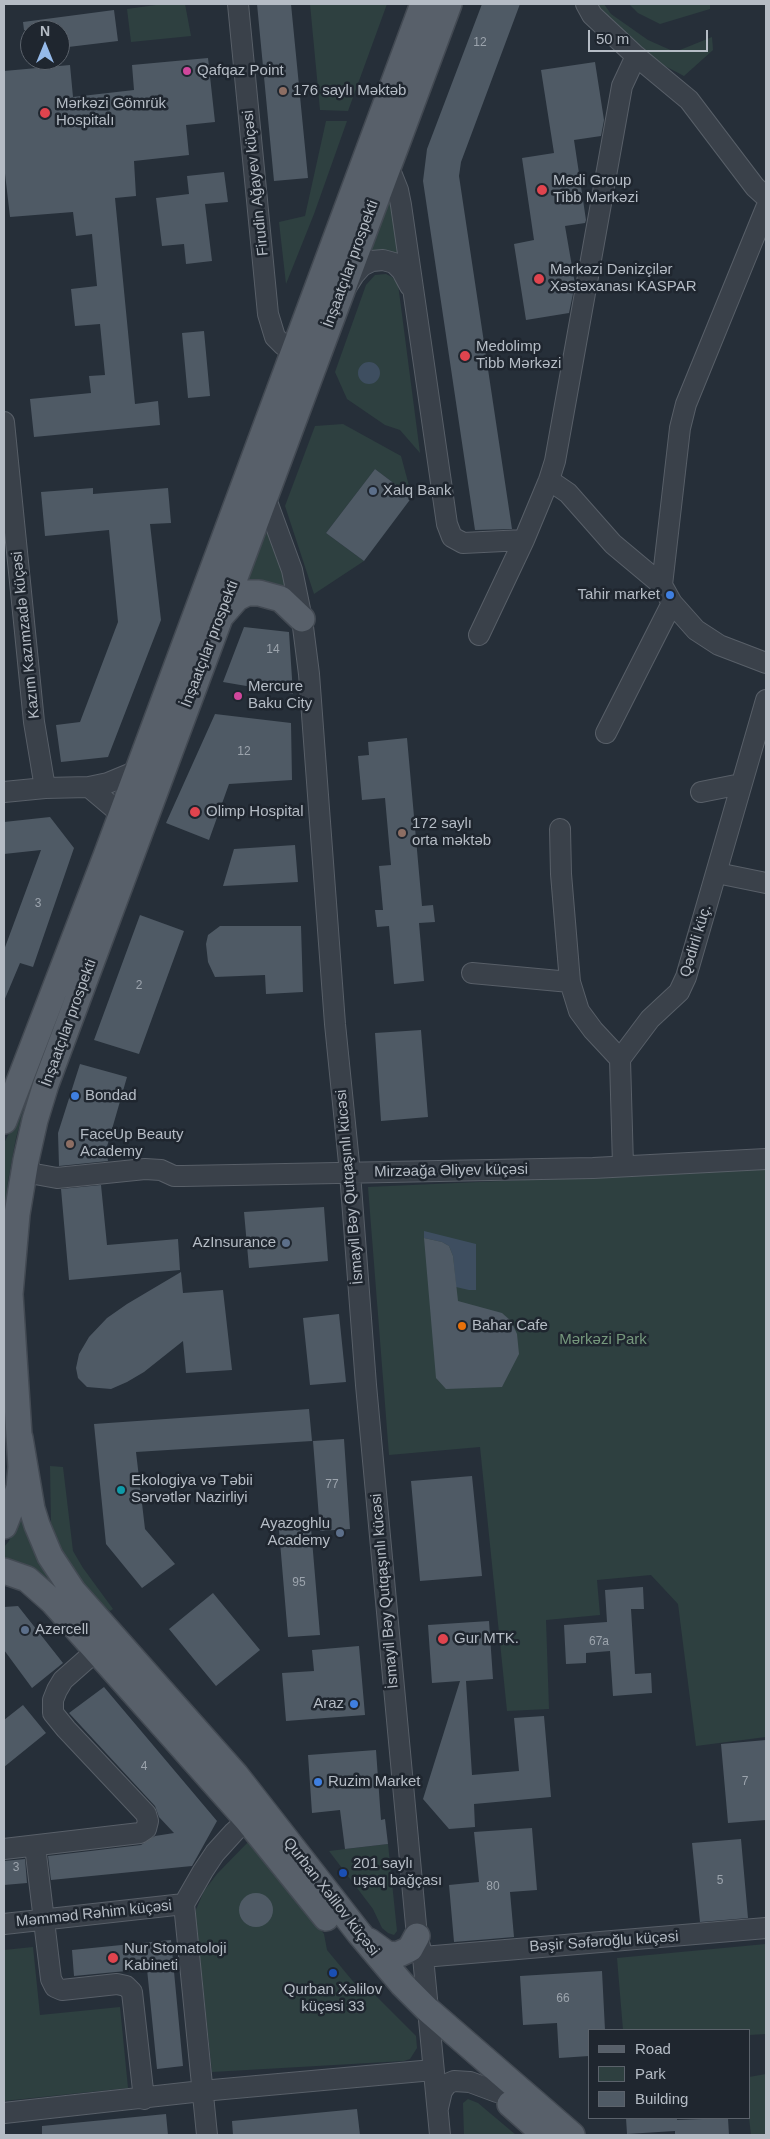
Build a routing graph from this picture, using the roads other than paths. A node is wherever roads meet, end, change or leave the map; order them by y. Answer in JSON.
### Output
{"nodes":[{"id":1,"x":238,"y":4,"type":"edge"},
{"id":2,"x":423,"y":4,"type":"edge"},
{"id":3,"x":449,"y":4,"type":"edge"},
{"id":4,"x":586,"y":4,"type":"edge"},
{"id":5,"x":636,"y":56,"type":"junction"},
{"id":6,"x":388,"y":165,"type":"junction"},
{"id":7,"x":766,"y":197,"type":"edge"},
{"id":8,"x":766,"y":208,"type":"edge"},
{"id":9,"x":414,"y":296,"type":"junction"},
{"id":10,"x":339,"y":298,"type":"junction"},
{"id":11,"x":294,"y":352,"type":"junction"},
{"id":12,"x":4,"y":422,"type":"edge"},
{"id":13,"x":549,"y":480,"type":"junction"},
{"id":14,"x":266,"y":499,"type":"junction"},
{"id":15,"x":524,"y":540,"type":"junction"},
{"id":16,"x":662,"y":585,"type":"junction"},
{"id":17,"x":672,"y":603,"type":"junction"},
{"id":18,"x":219,"y":619,"type":"junction"},
{"id":19,"x":302,"y":619,"type":"junction"},
{"id":20,"x":479,"y":635,"type":"dead end"},
{"id":21,"x":766,"y":663,"type":"edge"},
{"id":22,"x":766,"y":700,"type":"edge"},
{"id":23,"x":606,"y":733,"type":"dead end"},
{"id":24,"x":137,"y":771,"type":"junction"},
{"id":25,"x":741,"y":784,"type":"junction"},
{"id":26,"x":89,"y":787,"type":"junction"},
{"id":27,"x":45,"y":788,"type":"junction"},
{"id":28,"x":4,"y":792,"type":"edge"},
{"id":29,"x":702,"y":792,"type":"dead end"},
{"id":30,"x":121,"y":814,"type":"junction"},
{"id":31,"x":560,"y":829,"type":"dead end"},
{"id":32,"x":716,"y":873,"type":"junction"},
{"id":33,"x":766,"y":883,"type":"edge"},
{"id":34,"x":472,"y":973,"type":"dead end"},
{"id":35,"x":570,"y":982,"type":"junction"},
{"id":36,"x":620,"y":1058,"type":"junction"},
{"id":37,"x":4,"y":1120,"type":"edge"},
{"id":38,"x":766,"y":1159,"type":"edge"},
{"id":39,"x":26,"y":1160,"type":"junction"},
{"id":40,"x":623,"y":1166,"type":"junction"},
{"id":41,"x":350,"y":1173,"type":"junction"},
{"id":42,"x":4,"y":1269,"type":"edge"},
{"id":43,"x":10,"y":1294,"type":"junction"},
{"id":44,"x":20,"y":1438,"type":"junction"},
{"id":45,"x":4,"y":1526,"type":"edge"},
{"id":46,"x":4,"y":1571,"type":"edge"},
{"id":47,"x":105,"y":1643,"type":"junction"},
{"id":48,"x":247,"y":1820,"type":"junction"},
{"id":49,"x":34,"y":1846,"type":"junction"},
{"id":50,"x":4,"y":1849,"type":"edge"},
{"id":51,"x":184,"y":1904,"type":"junction"},
{"id":52,"x":44,"y":1919,"type":"junction"},
{"id":53,"x":4,"y":1924,"type":"edge"},
{"id":54,"x":766,"y":1928,"type":"edge"},
{"id":55,"x":359,"y":1933,"type":"junction"},
{"id":56,"x":427,"y":1949,"type":"junction"},
{"id":57,"x":429,"y":2022,"type":"junction"},
{"id":58,"x":433,"y":2070,"type":"junction"},
{"id":59,"x":202,"y":2091,"type":"junction"},
{"id":60,"x":497,"y":2092,"type":"junction"},
{"id":61,"x":144,"y":2099,"type":"junction"},
{"id":62,"x":438,"y":2110,"type":"junction"},
{"id":63,"x":4,"y":2113,"type":"edge"},
{"id":64,"x":207,"y":2135,"type":"edge"},
{"id":65,"x":440,"y":2135,"type":"edge"},
{"id":66,"x":545,"y":2135,"type":"edge"},
{"id":67,"x":572,"y":2135,"type":"edge"}],
"edges":[{"from":1,"to":11,"type":"street","name":"Firudin Ağayev küçəsi"},
{"from":2,"to":11,"type":"main road","name":"İnşaatçılar prospekti"},
{"from":3,"to":6,"type":"main road","name":"İnşaatçılar prospekti"},
{"from":4,"to":5,"type":"street"},
{"from":5,"to":7,"type":"street"},
{"from":5,"to":13,"type":"street"},
{"from":6,"to":9,"type":"street"},
{"from":6,"to":10,"type":"main road","name":"İnşaatçılar prospekti"},
{"from":8,"to":16,"type":"street"},
{"from":9,"to":10,"type":"street"},
{"from":9,"to":15,"type":"street"},
{"from":10,"to":14,"type":"main road","name":"İnşaatçılar prospekti"},
{"from":11,"to":24,"type":"main road","name":"İnşaatçılar prospekti"},
{"from":12,"to":27,"type":"street","name":"Kazım Kazımzadə küçəsi"},
{"from":13,"to":15,"type":"street"},
{"from":13,"to":16,"type":"street"},
{"from":14,"to":18,"type":"main road","name":"İnşaatçılar prospekti"},
{"from":14,"to":19,"type":"street","name":"İsmayil Bəy Qutqaşınlı kücəsi"},
{"from":15,"to":20,"type":"street"},
{"from":16,"to":17,"type":"street"},
{"from":17,"to":21,"type":"street"},
{"from":17,"to":23,"type":"street"},
{"from":18,"to":19,"type":"main road"},
{"from":18,"to":39,"type":"main road","name":"İnşaatçılar prospekti"},
{"from":19,"to":41,"type":"street","name":"İsmayil Bəy Qutqaşınlı kücəsi"},
{"from":22,"to":25,"type":"street","name":"Qədirli küç."},
{"from":24,"to":26,"type":"street"},
{"from":24,"to":30,"type":"main road","name":"İnşaatçılar prospekti"},
{"from":25,"to":29,"type":"street"},
{"from":25,"to":32,"type":"street","name":"Qədirli küç."},
{"from":26,"to":27,"type":"street"},
{"from":26,"to":30,"type":"street"},
{"from":27,"to":28,"type":"street"},
{"from":30,"to":37,"type":"main road","name":"İnşaatçılar prospekti"},
{"from":31,"to":35,"type":"street"},
{"from":32,"to":33,"type":"street"},
{"from":32,"to":36,"type":"street","name":"Qədirli küç."},
{"from":34,"to":35,"type":"street"},
{"from":35,"to":36,"type":"street"},
{"from":36,"to":40,"type":"street"},
{"from":38,"to":40,"type":"street","name":"Mirzəağa Əliyev küçəsi"},
{"from":39,"to":41,"type":"street","name":"Mirzəağa Əliyev küçəsi"},
{"from":39,"to":43,"type":"main road","name":"İnşaatçılar prospekti"},
{"from":40,"to":41,"type":"street","name":"Mirzəağa Əliyev küçəsi"},
{"from":41,"to":56,"type":"street","name":"İsmayil Bəy Qutqaşınlı kücəsi"},
{"from":42,"to":43,"type":"main road"},
{"from":43,"to":44,"type":"main road"},
{"from":44,"to":45,"type":"main road"},
{"from":44,"to":47,"type":"main road"},
{"from":46,"to":47,"type":"main road"},
{"from":47,"to":48,"type":"main road","name":"Qurban Xəlilov küçəsi"},
{"from":47,"to":49,"type":"street"},
{"from":47,"to":55,"type":"main road","name":"Qurban Xəlilov küçəsi"},
{"from":48,"to":51,"type":"street"},
{"from":48,"to":57,"type":"main road","name":"Qurban Xəlilov küçəsi"},
{"from":49,"to":50,"type":"street"},
{"from":49,"to":52,"type":"street"},
{"from":51,"to":52,"type":"street","name":"Məmməd Rəhim küçəsi"},
{"from":51,"to":59,"type":"street"},
{"from":52,"to":53,"type":"street","name":"Məmməd Rəhim küçəsi"},
{"from":52,"to":61,"type":"street"},
{"from":54,"to":56,"type":"street","name":"Bəşir Səfəroğlu küçəsi"},
{"from":55,"to":56,"type":"main road"},
{"from":55,"to":57,"type":"main road","name":"Qurban Xəlilov küçəsi"},
{"from":56,"to":57,"type":"street","name":"İsmayil Bəy Qutqaşınlı kücəsi"},
{"from":57,"to":58,"type":"street","name":"İsmayil Bəy Qutqaşınlı kücəsi"},
{"from":57,"to":60,"type":"main road","name":"Qurban Xəlilov küçəsi"},
{"from":57,"to":67,"type":"main road","name":"Qurban Xəlilov küçəsi"},
{"from":58,"to":59,"type":"street"},
{"from":58,"to":62,"type":"street","name":"İsmayil Bəy Qutqaşınlı kücəsi"},
{"from":59,"to":61,"type":"street"},
{"from":59,"to":64,"type":"street"},
{"from":60,"to":62,"type":"street"},
{"from":60,"to":66,"type":"main road","name":"Qurban Xəlilov küçəsi"},
{"from":61,"to":63,"type":"street"},
{"from":62,"to":65,"type":"street","name":"İsmayil Bəy Qutqaşınlı kücəsi"}]}
